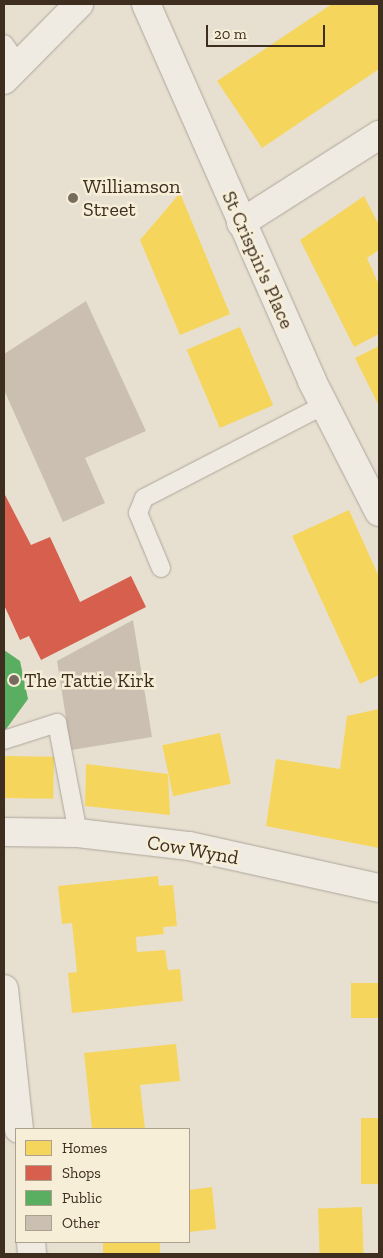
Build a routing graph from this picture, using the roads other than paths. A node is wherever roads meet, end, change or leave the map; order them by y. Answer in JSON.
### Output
{"nodes":[{"id":1,"x":79,"y":4,"type":"edge"},
{"id":2,"x":146,"y":4,"type":"edge"},
{"id":3,"x":9,"y":63,"type":"edge"},
{"id":4,"x":379,"y":135,"type":"edge"},
{"id":5,"x":241,"y":223,"type":"junction"},
{"id":6,"x":324,"y":405,"type":"junction"},
{"id":7,"x":379,"y":512,"type":"edge"},
{"id":8,"x":161,"y":568,"type":"dead end"},
{"id":9,"x":4,"y":740,"type":"edge"},
{"id":10,"x":4,"y":832,"type":"edge"},
{"id":11,"x":78,"y":833,"type":"junction"},
{"id":12,"x":379,"y":888,"type":"edge"},
{"id":13,"x":4,"y":989,"type":"edge"},
{"id":14,"x":19,"y":1128,"type":"edge"}],
"edges":[{"from":1,"to":3,"type":"street"},
{"from":2,"to":5,"type":"street","name":"St Crispin's Place"},
{"from":4,"to":5,"type":"street"},
{"from":5,"to":6,"type":"street","name":"St Crispin's Place"},
{"from":6,"to":7,"type":"street","name":"St Crispin's Place"},
{"from":6,"to":8,"type":"lane"},
{"from":9,"to":11,"type":"lane"},
{"from":10,"to":11,"type":"street","name":"Cow Wynd"},
{"from":11,"to":12,"type":"street","name":"Cow Wynd"},
{"from":13,"to":14,"type":"street"}]}
